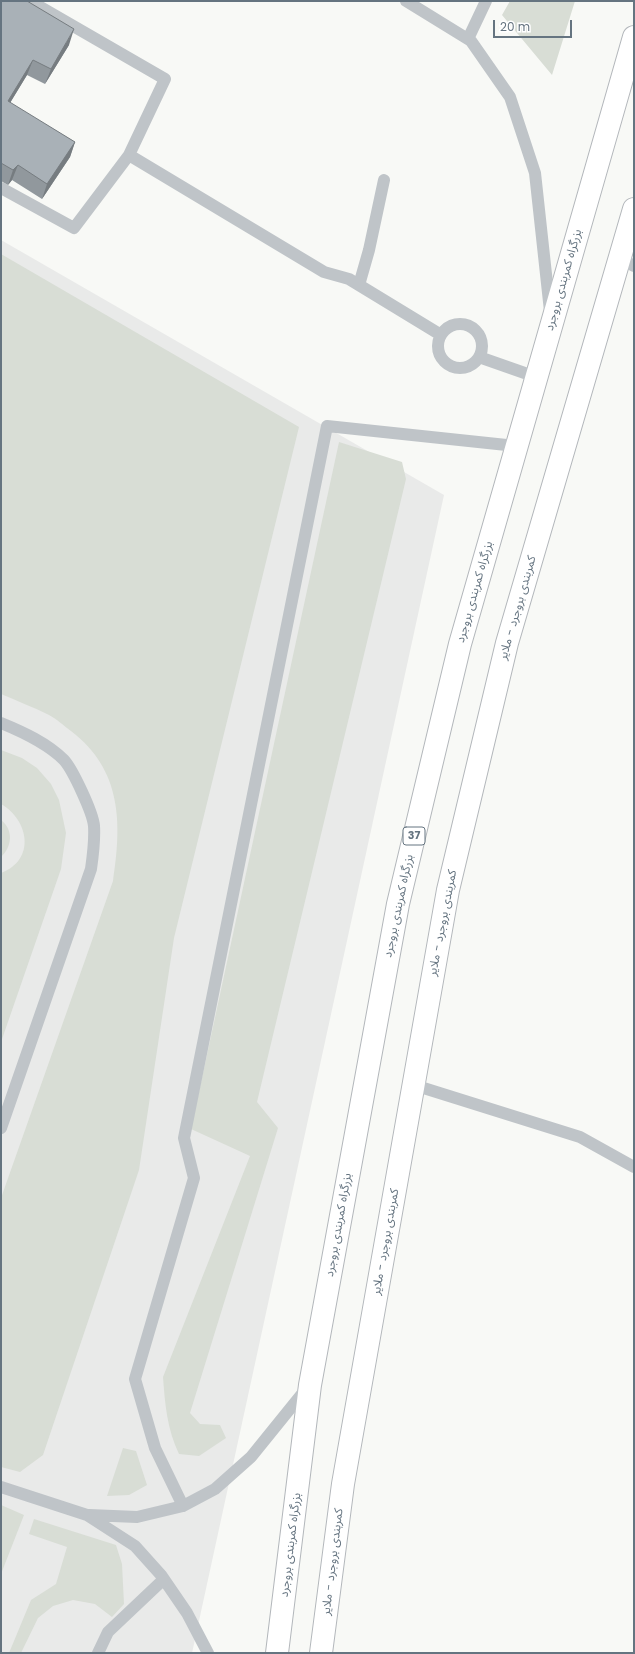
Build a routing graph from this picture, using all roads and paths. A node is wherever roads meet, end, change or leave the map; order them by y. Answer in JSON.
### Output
{"nodes":[{"id":1,"x":30,"y":1,"type":"edge"},
{"id":2,"x":406,"y":1,"type":"edge"},
{"id":3,"x":486,"y":1,"type":"edge"},
{"id":4,"x":634,"y":37,"type":"edge"},
{"id":5,"x":468,"y":39,"type":"junction"},
{"id":6,"x":129,"y":155,"type":"junction"},
{"id":7,"x":384,"y":180,"type":"dead end"},
{"id":8,"x":1,"y":188,"type":"edge"},
{"id":9,"x":634,"y":209,"type":"edge"},
{"id":10,"x":627,"y":262,"type":"edge"},
{"id":11,"x":359,"y":285,"type":"junction"},
{"id":12,"x":552,"y":322,"type":"junction"},
{"id":13,"x":441,"y":335,"type":"junction"},
{"id":14,"x":478,"y":357,"type":"junction"},
{"id":15,"x":536,"y":377,"type":"junction"},
{"id":16,"x":516,"y":446,"type":"junction"},
{"id":17,"x":1,"y":723,"type":"edge"},
{"id":18,"x":414,"y":1085,"type":"junction"},
{"id":19,"x":1,"y":1128,"type":"edge"},
{"id":20,"x":634,"y":1167,"type":"edge"},
{"id":21,"x":310,"y":1385,"type":"junction"},
{"id":22,"x":1,"y":1487,"type":"edge"},
{"id":23,"x":183,"y":1506,"type":"junction"},
{"id":24,"x":87,"y":1515,"type":"junction"},
{"id":25,"x":164,"y":1579,"type":"junction"},
{"id":26,"x":98,"y":1653,"type":"edge"},
{"id":27,"x":208,"y":1653,"type":"edge"},
{"id":28,"x":278,"y":1653,"type":"edge"},
{"id":29,"x":321,"y":1653,"type":"edge"}],
"edges":[{"from":1,"to":6,"type":"lane"},
{"from":2,"to":5,"type":"lane"},
{"from":3,"to":5,"type":"lane"},
{"from":4,"to":12,"type":"highway","name":"بزرگراه کمربندی بروجرد","number":"37"},
{"from":5,"to":12,"type":"lane"},
{"from":6,"to":8,"type":"lane"},
{"from":6,"to":11,"type":"lane"},
{"from":7,"to":11,"type":"lane"},
{"from":9,"to":10,"type":"highway","name":"کمربندی بروجرد - ملایر"},
{"from":10,"to":18,"type":"highway","name":"کمربندی بروجرد - ملایر"},
{"from":11,"to":13,"type":"lane"},
{"from":12,"to":15,"type":"highway","name":"بزرگراه کمربندی بروجرد","number":"37"},
{"from":13,"to":14,"type":"lane"},
{"from":13,"to":14,"type":"lane"},
{"from":14,"to":15,"type":"lane"},
{"from":15,"to":16,"type":"highway","name":"بزرگراه کمربندی بروجرد","number":"37"},
{"from":16,"to":21,"type":"highway","name":"بزرگراه کمربندی بروجرد","number":"37"},
{"from":16,"to":23,"type":"lane"},
{"from":17,"to":19,"type":"lane"},
{"from":18,"to":20,"type":"lane"},
{"from":18,"to":29,"type":"highway","name":"کمربندی بروجرد - ملایر"},
{"from":21,"to":23,"type":"lane"},
{"from":21,"to":28,"type":"highway","name":"بزرگراه کمربندی بروجرد","number":"37"},
{"from":22,"to":24,"type":"lane"},
{"from":23,"to":24,"type":"lane"},
{"from":24,"to":25,"type":"lane"},
{"from":25,"to":26,"type":"lane"},
{"from":25,"to":27,"type":"lane"}]}
